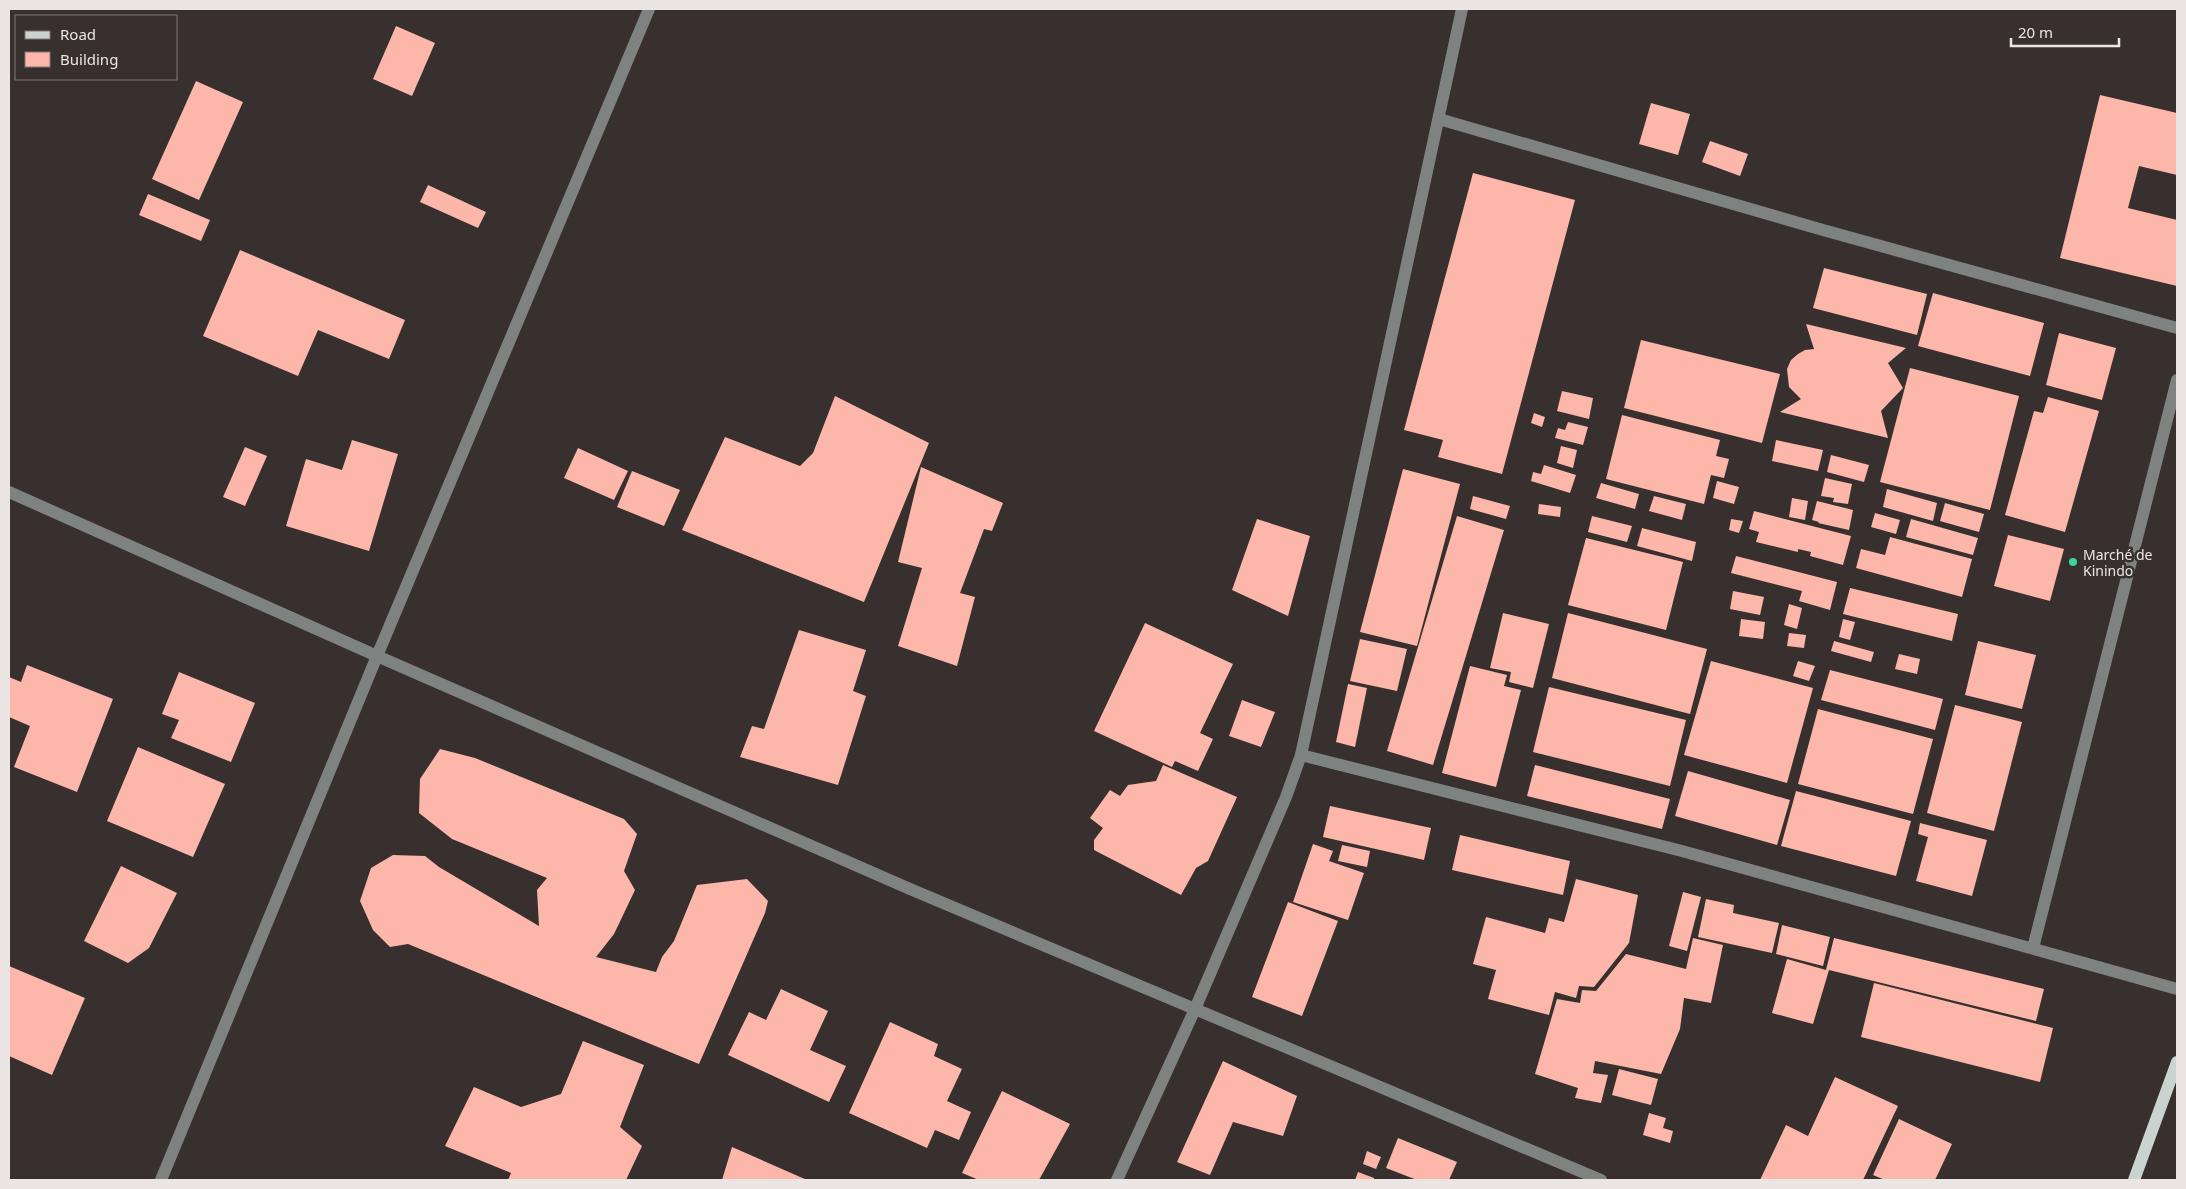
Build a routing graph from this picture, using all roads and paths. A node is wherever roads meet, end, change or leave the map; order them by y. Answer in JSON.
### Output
{"nodes":[{"id":1,"x":649,"y":9,"type":"edge"},
{"id":2,"x":1462,"y":9,"type":"edge"},
{"id":3,"x":1439,"y":120,"type":"junction"},
{"id":4,"x":2177,"y":328,"type":"edge"},
{"id":5,"x":2177,"y":380,"type":"edge"},
{"id":6,"x":9,"y":492,"type":"edge"},
{"id":7,"x":377,"y":656,"type":"junction"},
{"id":8,"x":1301,"y":755,"type":"junction"},
{"id":9,"x":2033,"y":948,"type":"junction"},
{"id":10,"x":2177,"y":989,"type":"edge"},
{"id":11,"x":1195,"y":1009,"type":"junction"},
{"id":12,"x":2177,"y":1062,"type":"edge"},
{"id":13,"x":160,"y":1180,"type":"edge"},
{"id":14,"x":1117,"y":1180,"type":"edge"},
{"id":15,"x":1601,"y":1180,"type":"edge"},
{"id":16,"x":2134,"y":1180,"type":"edge"}],
"edges":[{"from":1,"to":7,"type":"street"},
{"from":2,"to":3,"type":"street"},
{"from":3,"to":4,"type":"street"},
{"from":3,"to":8,"type":"street"},
{"from":5,"to":9,"type":"street"},
{"from":6,"to":7,"type":"street"},
{"from":7,"to":11,"type":"street"},
{"from":7,"to":13,"type":"street"},
{"from":8,"to":9,"type":"street"},
{"from":8,"to":11,"type":"street"},
{"from":9,"to":10,"type":"street"},
{"from":11,"to":14,"type":"street"},
{"from":11,"to":15,"type":"street"},
{"from":12,"to":16,"type":"main road"}]}
